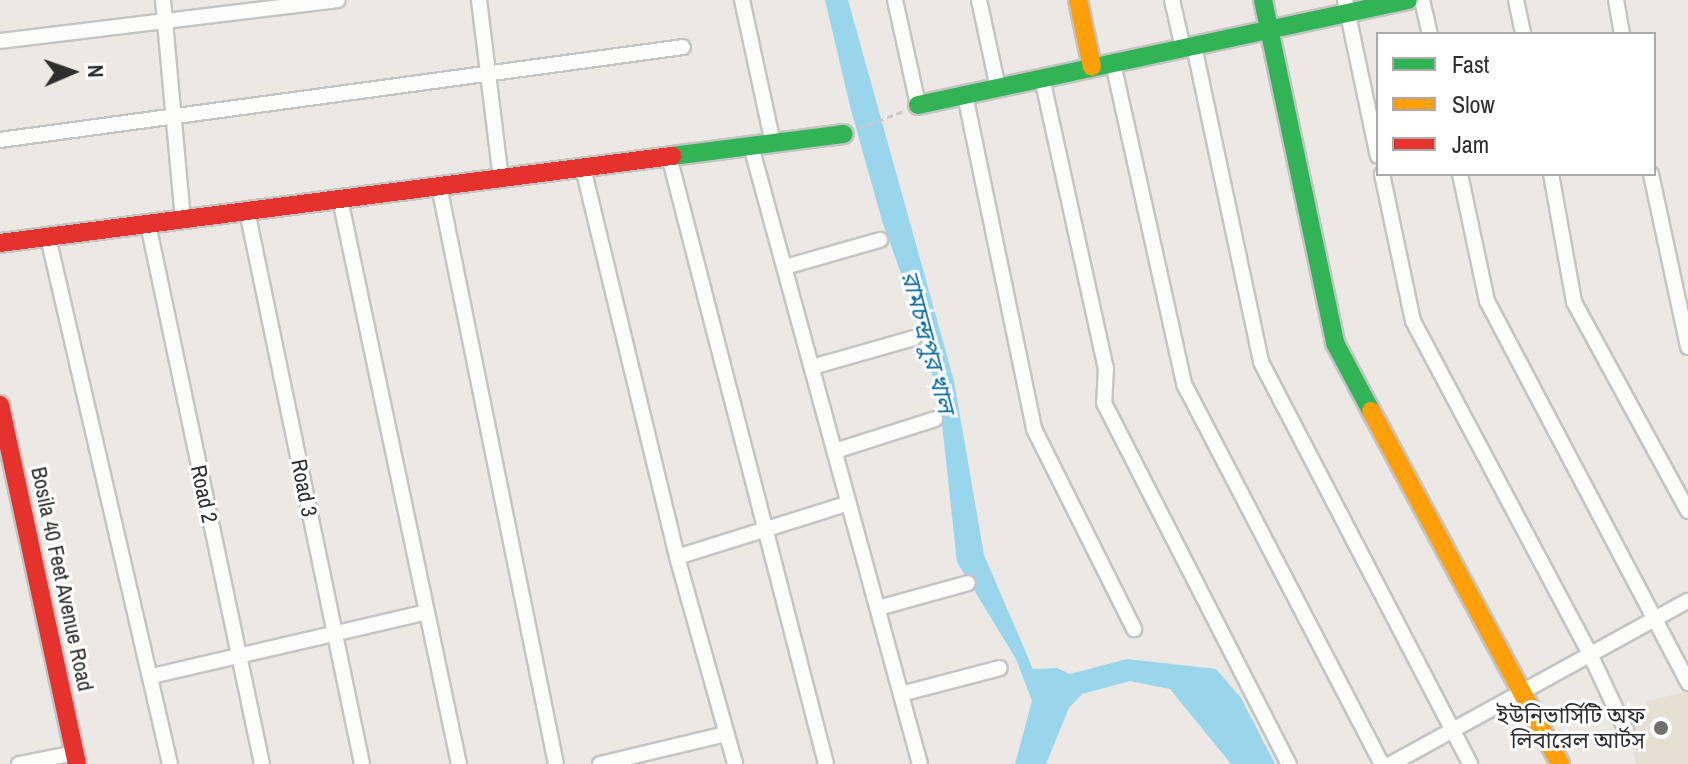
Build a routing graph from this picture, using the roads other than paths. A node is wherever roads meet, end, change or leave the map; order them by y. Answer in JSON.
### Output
{"nodes":[{"id":1,"x":163,"y":0,"type":"edge"},
{"id":2,"x":338,"y":0,"type":"edge"},
{"id":3,"x":479,"y":0,"type":"edge"},
{"id":4,"x":742,"y":0,"type":"edge"},
{"id":5,"x":895,"y":0,"type":"edge"},
{"id":6,"x":979,"y":0,"type":"edge"},
{"id":7,"x":1078,"y":0,"type":"edge"},
{"id":8,"x":1172,"y":0,"type":"edge"},
{"id":9,"x":1263,"y":0,"type":"edge"},
{"id":10,"x":1408,"y":0,"type":"edge"},
{"id":11,"x":1422,"y":0,"type":"edge"},
{"id":12,"x":1516,"y":0,"type":"edge"},
{"id":13,"x":1616,"y":0,"type":"edge"},
{"id":14,"x":1347,"y":6,"type":"edge"},
{"id":15,"x":164,"y":21,"type":"junction"},
{"id":16,"x":1269,"y":29,"type":"junction"},
{"id":17,"x":1430,"y":32,"type":"edge"},
{"id":18,"x":1523,"y":32,"type":"edge"},
{"id":19,"x":1622,"y":32,"type":"edge"},
{"id":20,"x":0,"y":41,"type":"edge"},
{"id":21,"x":683,"y":47,"type":"dead end"},
{"id":22,"x":1188,"y":47,"type":"junction"},
{"id":23,"x":1113,"y":63,"type":"junction"},
{"id":24,"x":1092,"y":67,"type":"junction"},
{"id":25,"x":486,"y":74,"type":"junction"},
{"id":26,"x":1042,"y":78,"type":"junction"},
{"id":27,"x":998,"y":88,"type":"junction"},
{"id":28,"x":965,"y":95,"type":"junction"},
{"id":29,"x":918,"y":105,"type":"joint"},
{"id":30,"x":172,"y":117,"type":"junction"},
{"id":31,"x":844,"y":134,"type":"road end"},
{"id":32,"x":0,"y":140,"type":"edge"},
{"id":33,"x":773,"y":143,"type":"junction"},
{"id":34,"x":751,"y":146,"type":"junction"},
{"id":35,"x":1376,"y":146,"type":"edge"},
{"id":36,"x":669,"y":156,"type":"junction"},
{"id":37,"x":583,"y":168,"type":"junction"},
{"id":38,"x":1382,"y":176,"type":"edge"},
{"id":39,"x":1460,"y":176,"type":"edge"},
{"id":40,"x":1551,"y":176,"type":"edge"},
{"id":41,"x":1651,"y":176,"type":"edge"},
{"id":42,"x":501,"y":178,"type":"junction"},
{"id":43,"x":439,"y":186,"type":"junction"},
{"id":44,"x":340,"y":199,"type":"junction"},
{"id":45,"x":247,"y":211,"type":"junction"},
{"id":46,"x":183,"y":219,"type":"junction"},
{"id":47,"x":148,"y":224,"type":"junction"},
{"id":48,"x":48,"y":237,"type":"junction"},
{"id":49,"x":880,"y":240,"type":"dead end"},
{"id":50,"x":0,"y":243,"type":"edge"},
{"id":51,"x":785,"y":267,"type":"junction"},
{"id":52,"x":914,"y":338,"type":"dead end"},
{"id":53,"x":1688,"y":347,"type":"edge"},
{"id":54,"x":812,"y":367,"type":"junction"},
{"id":55,"x":0,"y":405,"type":"edge"},
{"id":56,"x":935,"y":419,"type":"dead end"},
{"id":57,"x":835,"y":451,"type":"junction"},
{"id":58,"x":849,"y":503,"type":"junction"},
{"id":59,"x":1688,"y":511,"type":"edge"},
{"id":60,"x":763,"y":530,"type":"junction"},
{"id":61,"x":677,"y":557,"type":"junction"},
{"id":62,"x":968,"y":583,"type":"dead end"},
{"id":63,"x":1688,"y":601,"type":"edge"},
{"id":64,"x":878,"y":608,"type":"junction"},
{"id":65,"x":427,"y":612,"type":"junction"},
{"id":66,"x":1658,"y":618,"type":"junction"},
{"id":67,"x":1134,"y":629,"type":"dead end"},
{"id":68,"x":333,"y":634,"type":"junction"},
{"id":69,"x":1590,"y":654,"type":"junction"},
{"id":70,"x":237,"y":656,"type":"junction"},
{"id":71,"x":1000,"y":668,"type":"dead end"},
{"id":72,"x":152,"y":676,"type":"junction"},
{"id":73,"x":1688,"y":683,"type":"edge"},
{"id":74,"x":1524,"y":691,"type":"junction"},
{"id":75,"x":901,"y":694,"type":"junction"},
{"id":76,"x":1452,"y":730,"type":"junction"},
{"id":77,"x":1626,"y":731,"type":"dead end"},
{"id":78,"x":726,"y":734,"type":"junction"},
{"id":79,"x":76,"y":758,"type":"edge"},
{"id":80,"x":643,"y":759,"type":"edge"},
{"id":81,"x":19,"y":764,"type":"edge"},
{"id":82,"x":170,"y":764,"type":"edge"},
{"id":83,"x":262,"y":764,"type":"edge"},
{"id":84,"x":362,"y":764,"type":"edge"},
{"id":85,"x":459,"y":764,"type":"edge"},
{"id":86,"x":556,"y":764,"type":"edge"},
{"id":87,"x":600,"y":764,"type":"edge"},
{"id":88,"x":735,"y":764,"type":"edge"},
{"id":89,"x":826,"y":764,"type":"edge"},
{"id":90,"x":920,"y":764,"type":"edge"},
{"id":91,"x":1289,"y":764,"type":"edge"},
{"id":92,"x":1382,"y":764,"type":"edge"},
{"id":93,"x":1391,"y":764,"type":"edge"},
{"id":94,"x":1470,"y":764,"type":"edge"},
{"id":95,"x":1560,"y":764,"type":"edge"}],
"edges":[{"from":1,"to":15,"type":"street"},
{"from":2,"to":15,"type":"street"},
{"from":3,"to":25,"type":"street"},
{"from":4,"to":33,"type":"street"},
{"from":5,"to":29,"type":"street"},
{"from":6,"to":27,"type":"street"},
{"from":7,"to":24,"type":"street"},
{"from":8,"to":22,"type":"street"},
{"from":9,"to":16,"type":"street"},
{"from":10,"to":14,"type":"street"},
{"from":11,"to":17,"type":"street"},
{"from":12,"to":18,"type":"street"},
{"from":13,"to":19,"type":"street"},
{"from":14,"to":16,"type":"street"},
{"from":14,"to":35,"type":"street"},
{"from":15,"to":20,"type":"street"},
{"from":15,"to":30,"type":"street"},
{"from":16,"to":22,"type":"street"},
{"from":16,"to":74,"type":"street"},
{"from":21,"to":25,"type":"street"},
{"from":22,"to":23,"type":"street"},
{"from":22,"to":76,"type":"street"},
{"from":23,"to":24,"type":"street"},
{"from":23,"to":92,"type":"street"},
{"from":24,"to":26,"type":"street"},
{"from":25,"to":30,"type":"street"},
{"from":25,"to":42,"type":"street"},
{"from":26,"to":27,"type":"street"},
{"from":26,"to":91,"type":"street"},
{"from":27,"to":28,"type":"street"},
{"from":28,"to":29,"type":"street"},
{"from":28,"to":67,"type":"street"},
{"from":30,"to":32,"type":"street"},
{"from":30,"to":46,"type":"street"},
{"from":31,"to":33,"type":"street"},
{"from":33,"to":34,"type":"street"},
{"from":34,"to":36,"type":"street"},
{"from":34,"to":51,"type":"street"},
{"from":36,"to":37,"type":"street"},
{"from":36,"to":60,"type":"street"},
{"from":37,"to":42,"type":"street"},
{"from":37,"to":61,"type":"street"},
{"from":38,"to":69,"type":"street"},
{"from":39,"to":66,"type":"street"},
{"from":40,"to":59,"type":"street"},
{"from":41,"to":53,"type":"street"},
{"from":42,"to":43,"type":"street"},
{"from":43,"to":44,"type":"street"},
{"from":43,"to":86,"type":"street"},
{"from":44,"to":45,"type":"street"},
{"from":44,"to":65,"type":"street"},
{"from":45,"to":46,"type":"street"},
{"from":45,"to":68,"type":"street","name":"Road 3"},
{"from":46,"to":47,"type":"street"},
{"from":47,"to":48,"type":"street"},
{"from":47,"to":70,"type":"street","name":"Road 2"},
{"from":48,"to":50,"type":"street"},
{"from":48,"to":72,"type":"street"},
{"from":49,"to":51,"type":"street"},
{"from":51,"to":54,"type":"street"},
{"from":52,"to":54,"type":"street"},
{"from":54,"to":57,"type":"street"},
{"from":55,"to":79,"type":"street","name":"Bosila 40 Feet Avenue Road"},
{"from":56,"to":57,"type":"street"},
{"from":57,"to":58,"type":"street"},
{"from":58,"to":60,"type":"street"},
{"from":58,"to":64,"type":"street"},
{"from":60,"to":61,"type":"street"},
{"from":60,"to":89,"type":"street"},
{"from":61,"to":78,"type":"street"},
{"from":62,"to":64,"type":"street"},
{"from":63,"to":66,"type":"street"},
{"from":64,"to":75,"type":"street"},
{"from":65,"to":68,"type":"street"},
{"from":65,"to":85,"type":"street"},
{"from":66,"to":69,"type":"street"},
{"from":66,"to":73,"type":"street"},
{"from":68,"to":70,"type":"street"},
{"from":68,"to":84,"type":"street","name":"Road 3"},
{"from":69,"to":74,"type":"street"},
{"from":69,"to":77,"type":"street"},
{"from":70,"to":72,"type":"street"},
{"from":70,"to":83,"type":"street","name":"Road 2"},
{"from":71,"to":75,"type":"street"},
{"from":72,"to":82,"type":"street"},
{"from":74,"to":76,"type":"street"},
{"from":74,"to":95,"type":"street"},
{"from":75,"to":90,"type":"street"},
{"from":76,"to":93,"type":"street"},
{"from":76,"to":94,"type":"street"},
{"from":78,"to":80,"type":"street"},
{"from":78,"to":88,"type":"street"},
{"from":79,"to":81,"type":"street"},
{"from":80,"to":87,"type":"street"}]}
